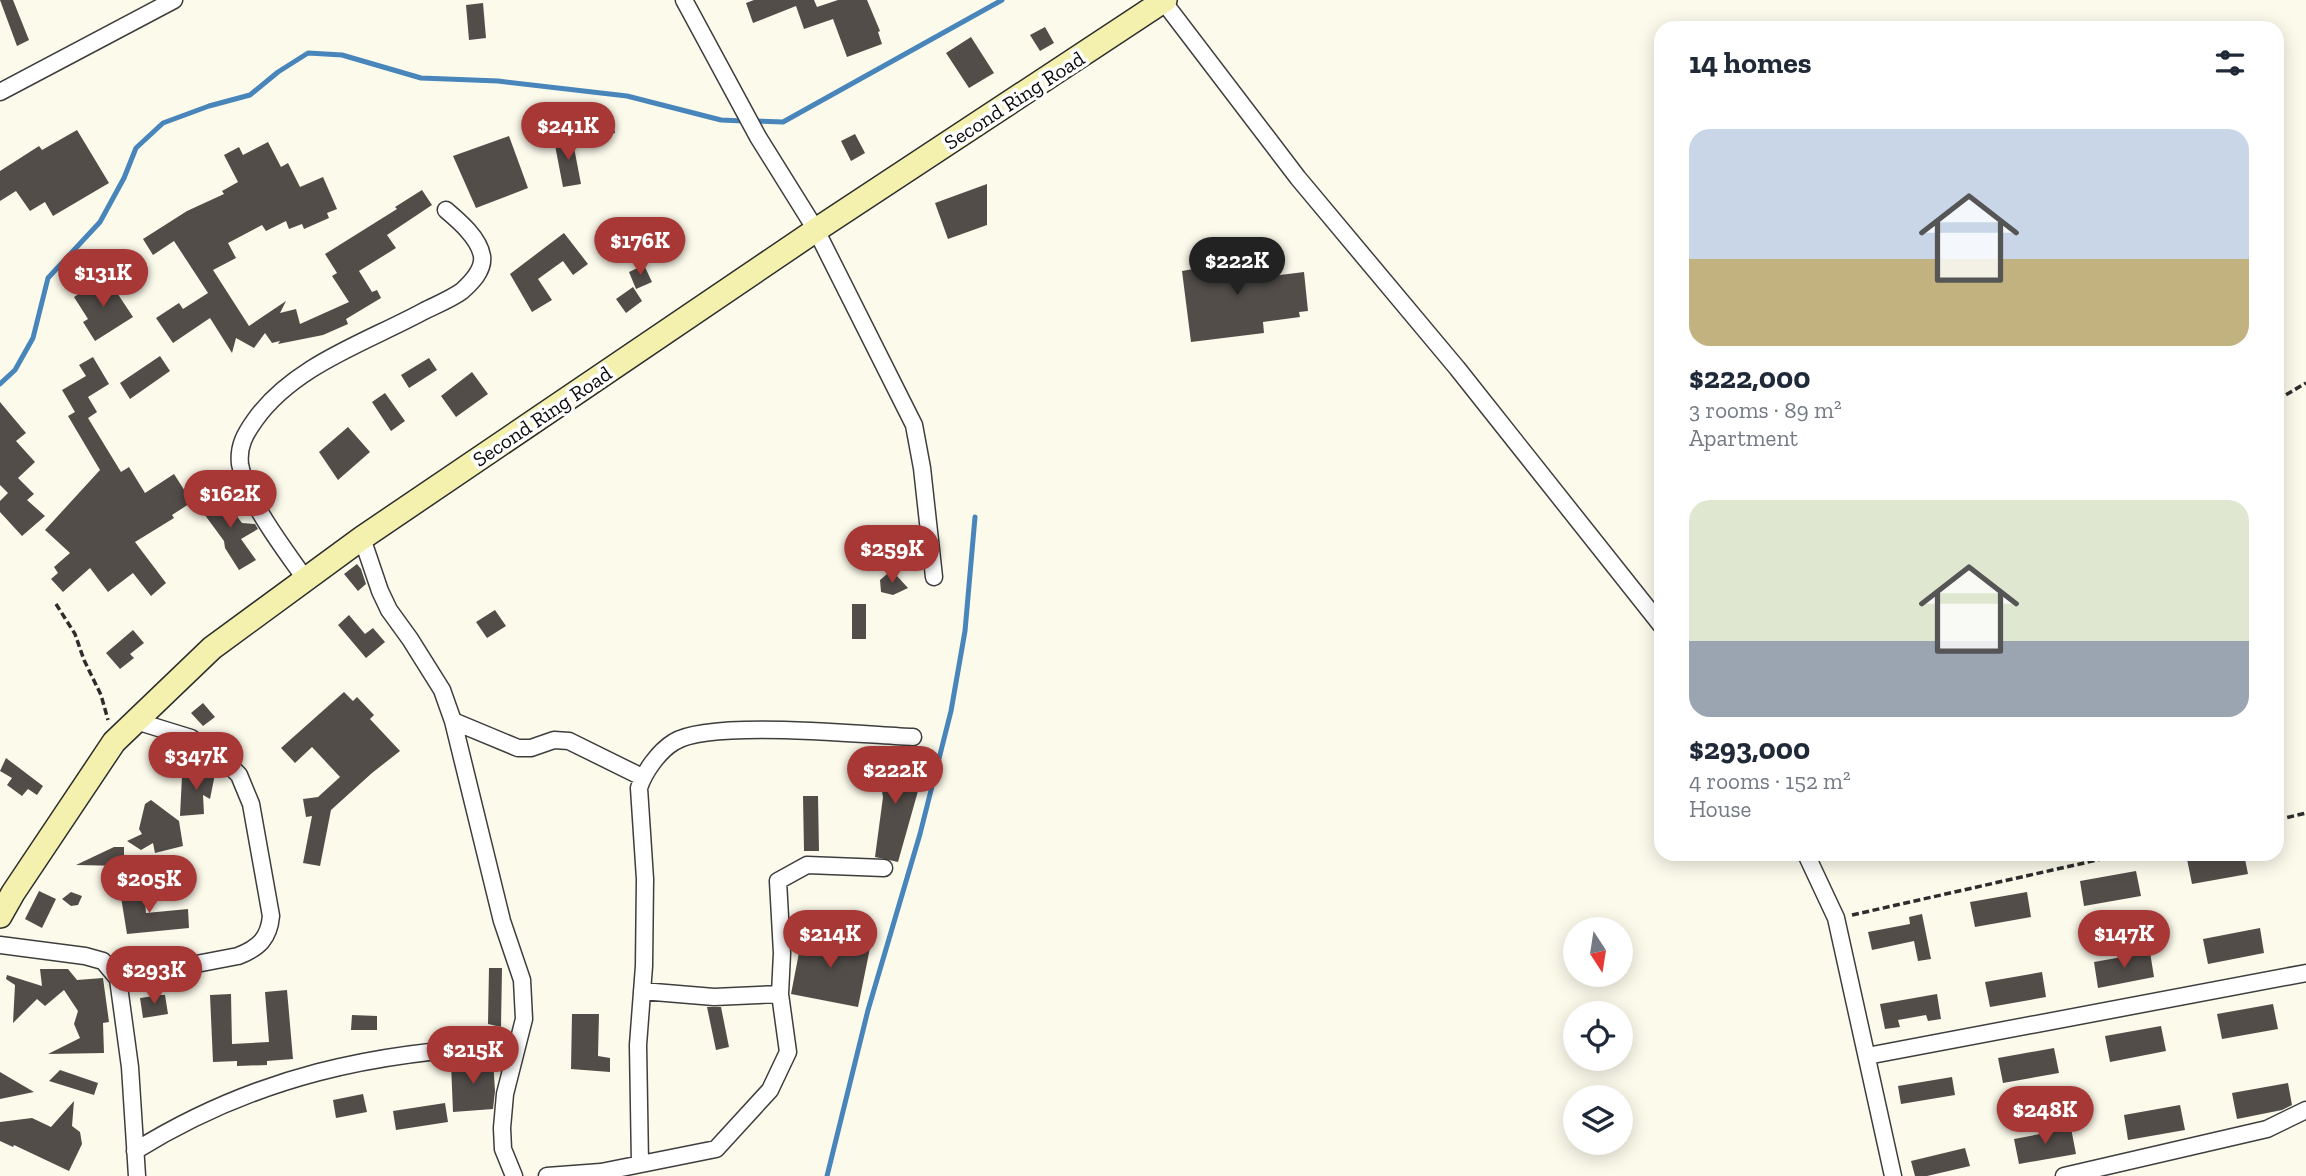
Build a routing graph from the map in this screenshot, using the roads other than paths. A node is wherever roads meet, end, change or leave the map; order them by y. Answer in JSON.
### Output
{"nodes":[{"id":1,"x":174,"y":0,"type":"edge"},
{"id":2,"x":684,"y":0,"type":"edge"},
{"id":3,"x":1164,"y":1,"type":"edge"},
{"id":4,"x":0,"y":92,"type":"edge"},
{"id":5,"x":446,"y":210,"type":"dead end"},
{"id":6,"x":816,"y":230,"type":"junction"},
{"id":7,"x":362,"y":538,"type":"junction"},
{"id":8,"x":934,"y":578,"type":"dead end"},
{"id":9,"x":306,"y":580,"type":"junction"},
{"id":10,"x":1654,"y":616,"type":"edge"},
{"id":11,"x":136,"y":721,"type":"junction"},
{"id":12,"x":453,"y":721,"type":"junction"},
{"id":13,"x":913,"y":737,"type":"dead end"},
{"id":14,"x":642,"y":777,"type":"junction"},
{"id":15,"x":1809,"y":861,"type":"edge"},
{"id":16,"x":884,"y":868,"type":"dead end"},
{"id":17,"x":6,"y":889,"type":"edge"},
{"id":18,"x":0,"y":916,"type":"edge"},
{"id":19,"x":0,"y":945,"type":"edge"},
{"id":20,"x":2306,"y":973,"type":"edge"},
{"id":21,"x":118,"y":979,"type":"junction"},
{"id":22,"x":642,"y":991,"type":"junction"},
{"id":23,"x":780,"y":994,"type":"junction"},
{"id":24,"x":516,"y":1046,"type":"junction"},
{"id":25,"x":1867,"y":1056,"type":"junction"},
{"id":26,"x":2306,"y":1110,"type":"edge"},
{"id":27,"x":135,"y":1151,"type":"junction"},
{"id":28,"x":640,"y":1164,"type":"junction"},
{"id":29,"x":601,"y":1174,"type":"edge"},
{"id":30,"x":137,"y":1176,"type":"edge"},
{"id":31,"x":514,"y":1176,"type":"edge"},
{"id":32,"x":547,"y":1176,"type":"edge"},
{"id":33,"x":1893,"y":1176,"type":"edge"},
{"id":34,"x":2064,"y":1176,"type":"edge"}],
"edges":[{"from":1,"to":4,"type":"street"},
{"from":2,"to":6,"type":"street"},
{"from":3,"to":6,"type":"main road","name":"Second Ring Road"},
{"from":3,"to":10,"type":"street"},
{"from":5,"to":9,"type":"street"},
{"from":6,"to":7,"type":"main road","name":"Second Ring Road"},
{"from":6,"to":8,"type":"street"},
{"from":7,"to":9,"type":"main road","name":"Second Ring Road"},
{"from":7,"to":12,"type":"street"},
{"from":9,"to":11,"type":"main road","name":"Second Ring Road"},
{"from":11,"to":17,"type":"main road","name":"Second Ring Road"},
{"from":11,"to":21,"type":"street"},
{"from":12,"to":14,"type":"street"},
{"from":12,"to":24,"type":"street"},
{"from":13,"to":14,"type":"street"},
{"from":14,"to":22,"type":"street"},
{"from":15,"to":25,"type":"street"},
{"from":16,"to":23,"type":"street"},
{"from":17,"to":18,"type":"main road","name":"Second Ring Road"},
{"from":19,"to":21,"type":"street"},
{"from":20,"to":25,"type":"street"},
{"from":21,"to":27,"type":"street"},
{"from":22,"to":23,"type":"street"},
{"from":22,"to":28,"type":"street"},
{"from":23,"to":28,"type":"street"},
{"from":24,"to":27,"type":"street"},
{"from":24,"to":31,"type":"street"},
{"from":25,"to":33,"type":"street"},
{"from":26,"to":34,"type":"street"},
{"from":27,"to":30,"type":"street"},
{"from":28,"to":29,"type":"street"},
{"from":29,"to":32,"type":"street"}]}
